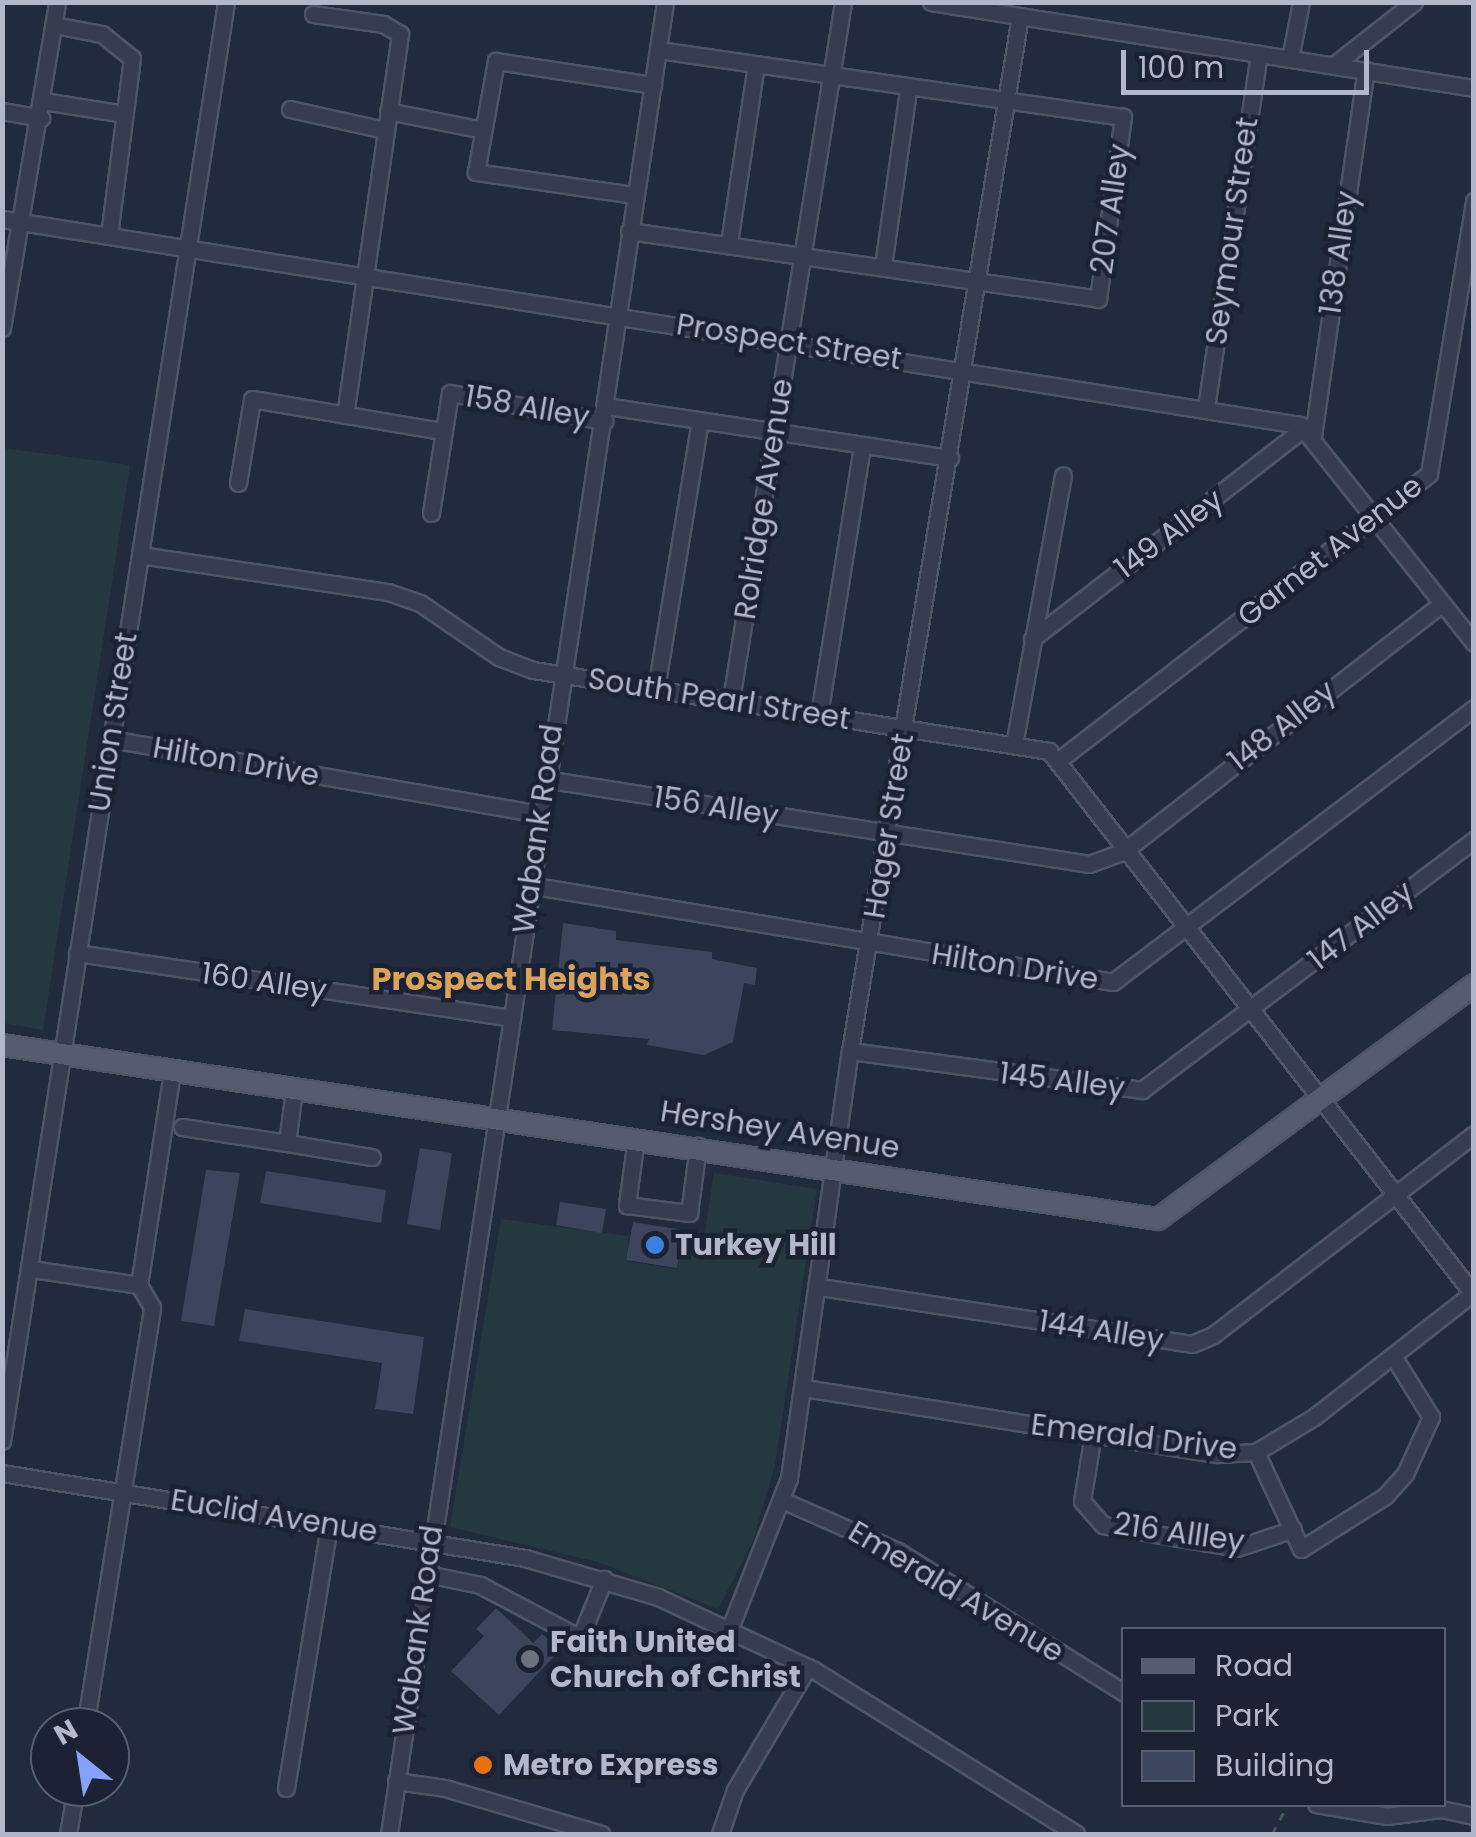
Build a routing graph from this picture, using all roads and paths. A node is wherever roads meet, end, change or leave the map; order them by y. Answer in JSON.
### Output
{"nodes":[{"id":1,"x":58,"y":2,"type":"edge"},
{"id":2,"x":226,"y":2,"type":"edge"},
{"id":3,"x":666,"y":2,"type":"edge"},
{"id":4,"x":843,"y":2,"type":"edge"},
{"id":5,"x":931,"y":2,"type":"edge"},
{"id":6,"x":1301,"y":2,"type":"edge"},
{"id":7,"x":1414,"y":2,"type":"edge"},
{"id":8,"x":313,"y":14,"type":"dead end"},
{"id":9,"x":1020,"y":16,"type":"junction"},
{"id":10,"x":54,"y":26,"type":"junction"},
{"id":11,"x":659,"y":50,"type":"junction"},
{"id":12,"x":1259,"y":54,"type":"junction"},
{"id":13,"x":1290,"y":59,"type":"junction"},
{"id":14,"x":1334,"y":65,"type":"junction"},
{"id":15,"x":756,"y":66,"type":"junction"},
{"id":16,"x":1366,"y":70,"type":"junction"},
{"id":17,"x":832,"y":76,"type":"junction"},
{"id":18,"x":653,"y":85,"type":"junction"},
{"id":19,"x":1474,"y":88,"type":"edge"},
{"id":20,"x":908,"y":90,"type":"junction"},
{"id":21,"x":1005,"y":102,"type":"junction"},
{"id":22,"x":290,"y":109,"type":"dead end"},
{"id":23,"x":42,"y":110,"type":"junction"},
{"id":24,"x":2,"y":111,"type":"edge"},
{"id":25,"x":388,"y":111,"type":"junction"},
{"id":26,"x":124,"y":114,"type":"junction"},
{"id":27,"x":384,"y":130,"type":"junction"},
{"id":28,"x":483,"y":130,"type":"junction"},
{"id":29,"x":634,"y":195,"type":"junction"},
{"id":30,"x":1474,"y":201,"type":"edge"},
{"id":31,"x":2,"y":219,"type":"edge"},
{"id":32,"x":24,"y":222,"type":"junction"},
{"id":33,"x":630,"y":231,"type":"junction"},
{"id":34,"x":108,"y":235,"type":"junction"},
{"id":35,"x":728,"y":243,"type":"junction"},
{"id":36,"x":190,"y":248,"type":"junction"},
{"id":37,"x":804,"y":252,"type":"junction"},
{"id":38,"x":883,"y":266,"type":"junction"},
{"id":39,"x":366,"y":275,"type":"junction"},
{"id":40,"x":979,"y":282,"type":"junction"},
{"id":41,"x":619,"y":315,"type":"junction"},
{"id":42,"x":4,"y":329,"type":"edge"},
{"id":43,"x":789,"y":342,"type":"junction"},
{"id":44,"x":964,"y":370,"type":"junction"},
{"id":45,"x":1206,"y":408,"type":"junction"},
{"id":46,"x":605,"y":414,"type":"junction"},
{"id":47,"x":346,"y":415,"type":"junction"},
{"id":48,"x":700,"y":421,"type":"junction"},
{"id":49,"x":774,"y":430,"type":"junction"},
{"id":50,"x":442,"y":431,"type":"junction"},
{"id":51,"x":1309,"y":432,"type":"junction"},
{"id":52,"x":862,"y":447,"type":"junction"},
{"id":53,"x":950,"y":458,"type":"junction"},
{"id":54,"x":1063,"y":475,"type":"dead end"},
{"id":55,"x":238,"y":484,"type":"dead end"},
{"id":56,"x":430,"y":513,"type":"dead end"},
{"id":57,"x":1376,"y":516,"type":"junction"},
{"id":58,"x":140,"y":555,"type":"junction"},
{"id":59,"x":1442,"y":603,"type":"junction"},
{"id":60,"x":1032,"y":639,"type":"junction"},
{"id":61,"x":1474,"y":643,"type":"edge"},
{"id":62,"x":561,"y":675,"type":"junction"},
{"id":63,"x":656,"y":689,"type":"junction"},
{"id":64,"x":732,"y":700,"type":"junction"},
{"id":65,"x":1474,"y":708,"type":"edge"},
{"id":66,"x":819,"y":714,"type":"junction"},
{"id":67,"x":904,"y":728,"type":"junction"},
{"id":68,"x":110,"y":739,"type":"junction"},
{"id":69,"x":1014,"y":745,"type":"junction"},
{"id":70,"x":1059,"y":760,"type":"junction"},
{"id":71,"x":544,"y":779,"type":"junction"},
{"id":72,"x":540,"y":814,"type":"junction"},
{"id":73,"x":889,"y":834,"type":"junction"},
{"id":74,"x":1474,"y":840,"type":"edge"},
{"id":75,"x":1124,"y":852,"type":"junction"},
{"id":76,"x":529,"y":886,"type":"junction"},
{"id":77,"x":1185,"y":930,"type":"junction"},
{"id":78,"x":870,"y":941,"type":"junction"},
{"id":79,"x":77,"y":953,"type":"junction"},
{"id":80,"x":1474,"y":985,"type":"edge"},
{"id":81,"x":1250,"y":1013,"type":"junction"},
{"id":82,"x":512,"y":1018,"type":"junction"},
{"id":83,"x":2,"y":1045,"type":"edge"},
{"id":84,"x":850,"y":1052,"type":"junction"},
{"id":85,"x":59,"y":1054,"type":"junction"},
{"id":86,"x":172,"y":1072,"type":"junction"},
{"id":87,"x":294,"y":1090,"type":"junction"},
{"id":88,"x":1321,"y":1102,"type":"junction"},
{"id":89,"x":494,"y":1121,"type":"junction"},
{"id":90,"x":182,"y":1127,"type":"dead end"},
{"id":91,"x":1474,"y":1134,"type":"edge"},
{"id":92,"x":636,"y":1138,"type":"junction"},
{"id":93,"x":287,"y":1143,"type":"junction"},
{"id":94,"x":698,"y":1146,"type":"junction"},
{"id":95,"x":372,"y":1158,"type":"dead end"},
{"id":96,"x":836,"y":1167,"type":"junction"},
{"id":97,"x":1395,"y":1196,"type":"junction"},
{"id":98,"x":31,"y":1269,"type":"junction"},
{"id":99,"x":139,"y":1285,"type":"junction"},
{"id":100,"x":820,"y":1288,"type":"junction"},
{"id":101,"x":1473,"y":1293,"type":"edge"},
{"id":102,"x":1393,"y":1356,"type":"junction"},
{"id":103,"x":8,"y":1368,"type":"edge"},
{"id":104,"x":804,"y":1388,"type":"junction"},
{"id":105,"x":1093,"y":1434,"type":"junction"},
{"id":106,"x":2,"y":1441,"type":"edge"},
{"id":107,"x":1256,"y":1452,"type":"junction"},
{"id":108,"x":2,"y":1474,"type":"edge"},
{"id":109,"x":122,"y":1492,"type":"junction"},
{"id":110,"x":784,"y":1501,"type":"junction"},
{"id":111,"x":330,"y":1525,"type":"junction"},
{"id":112,"x":1292,"y":1529,"type":"junction"},
{"id":113,"x":432,"y":1540,"type":"junction"},
{"id":114,"x":427,"y":1574,"type":"junction"},
{"id":115,"x":604,"y":1579,"type":"junction"},
{"id":116,"x":730,"y":1628,"type":"junction"},
{"id":117,"x":808,"y":1667,"type":"junction"},
{"id":118,"x":1121,"y":1691,"type":"edge"},
{"id":119,"x":88,"y":1707,"type":"edge"},
{"id":120,"x":396,"y":1781,"type":"junction"},
{"id":121,"x":286,"y":1788,"type":"dead end"},
{"id":122,"x":73,"y":1807,"type":"edge"},
{"id":123,"x":1286,"y":1807,"type":"edge"},
{"id":124,"x":1334,"y":1807,"type":"edge"},
{"id":125,"x":1474,"y":1816,"type":"edge"},
{"id":126,"x":68,"y":1834,"type":"edge"},
{"id":127,"x":390,"y":1834,"type":"edge"},
{"id":128,"x":601,"y":1834,"type":"edge"},
{"id":129,"x":720,"y":1834,"type":"edge"},
{"id":130,"x":1076,"y":1834,"type":"edge"},
{"id":131,"x":1272,"y":1834,"type":"edge"}],
"edges":[{"from":1,"to":10,"type":"street"},
{"from":2,"to":36,"type":"street","name":"Union Street"},
{"from":3,"to":11,"type":"street","name":"Wabank Road"},
{"from":4,"to":17,"type":"street","name":"Rolridge Avenue"},
{"from":5,"to":9,"type":"street"},
{"from":6,"to":13,"type":"street"},
{"from":7,"to":14,"type":"street"},
{"from":8,"to":25,"type":"street"},
{"from":9,"to":12,"type":"street"},
{"from":9,"to":21,"type":"street","name":"Hager Street"},
{"from":10,"to":23,"type":"street"},
{"from":10,"to":26,"type":"street"},
{"from":11,"to":15,"type":"street"},
{"from":11,"to":18,"type":"street","name":"Wabank Road"},
{"from":12,"to":13,"type":"street"},
{"from":12,"to":45,"type":"street","name":"Seymour Street"},
{"from":13,"to":14,"type":"street"},
{"from":14,"to":16,"type":"street"},
{"from":15,"to":17,"type":"street"},
{"from":15,"to":35,"type":"street"},
{"from":16,"to":19,"type":"street"},
{"from":16,"to":51,"type":"street","name":"138 Alley"},
{"from":17,"to":20,"type":"street"},
{"from":17,"to":37,"type":"street","name":"Rolridge Avenue"},
{"from":18,"to":28,"type":"street"},
{"from":18,"to":29,"type":"street","name":"Wabank Road"},
{"from":20,"to":21,"type":"street"},
{"from":20,"to":38,"type":"street"},
{"from":21,"to":40,"type":"street","name":"Hager Street"},
{"from":21,"to":40,"type":"street","name":"207 Alley"},
{"from":22,"to":27,"type":"street"},
{"from":23,"to":24,"type":"street"},
{"from":23,"to":26,"type":"street"},
{"from":23,"to":32,"type":"street"},
{"from":25,"to":27,"type":"street"},
{"from":25,"to":28,"type":"street"},
{"from":26,"to":34,"type":"street"},
{"from":27,"to":39,"type":"street"},
{"from":28,"to":29,"type":"street"},
{"from":29,"to":33,"type":"street","name":"Wabank Road"},
{"from":30,"to":57,"type":"street","name":"Garnet Avenue"},
{"from":31,"to":32,"type":"street","name":"Prospect Street"},
{"from":32,"to":34,"type":"street","name":"Prospect Street"},
{"from":32,"to":42,"type":"street"},
{"from":33,"to":35,"type":"street"},
{"from":33,"to":41,"type":"street","name":"Wabank Road"},
{"from":34,"to":36,"type":"street","name":"Prospect Street"},
{"from":35,"to":37,"type":"street"},
{"from":36,"to":39,"type":"street","name":"Prospect Street"},
{"from":36,"to":58,"type":"street","name":"Union Street"},
{"from":37,"to":38,"type":"street"},
{"from":37,"to":43,"type":"street","name":"Rolridge Avenue"},
{"from":38,"to":40,"type":"street"},
{"from":39,"to":41,"type":"street","name":"Prospect Street"},
{"from":39,"to":47,"type":"street"},
{"from":40,"to":44,"type":"street","name":"Hager Street"},
{"from":41,"to":43,"type":"street","name":"Prospect Street"},
{"from":41,"to":46,"type":"street","name":"Wabank Road"},
{"from":43,"to":44,"type":"street","name":"Prospect Street"},
{"from":43,"to":49,"type":"street","name":"Rolridge Avenue"},
{"from":44,"to":45,"type":"street","name":"Prospect Street"},
{"from":44,"to":53,"type":"street","name":"Hager Street"},
{"from":45,"to":51,"type":"street","name":"Prospect Street"},
{"from":46,"to":48,"type":"street"},
{"from":46,"to":50,"type":"street","name":"158 Alley"},
{"from":46,"to":62,"type":"street","name":"Wabank Road"},
{"from":47,"to":50,"type":"street"},
{"from":47,"to":55,"type":"street"},
{"from":48,"to":49,"type":"street"},
{"from":48,"to":63,"type":"street"},
{"from":49,"to":52,"type":"street"},
{"from":49,"to":64,"type":"street","name":"Rolridge Avenue"},
{"from":50,"to":56,"type":"street","name":"158 Alley"},
{"from":51,"to":57,"type":"street"},
{"from":51,"to":60,"type":"street","name":"149 Alley"},
{"from":52,"to":53,"type":"street"},
{"from":52,"to":66,"type":"street"},
{"from":53,"to":67,"type":"street","name":"Hager Street"},
{"from":54,"to":60,"type":"street"},
{"from":57,"to":59,"type":"street"},
{"from":57,"to":70,"type":"street","name":"Garnet Avenue"},
{"from":58,"to":62,"type":"street","name":"South Pearl Street"},
{"from":58,"to":68,"type":"street","name":"Union Street"},
{"from":59,"to":61,"type":"street"},
{"from":59,"to":75,"type":"street","name":"148 Alley"},
{"from":60,"to":69,"type":"street"},
{"from":62,"to":63,"type":"street","name":"South Pearl Street"},
{"from":62,"to":71,"type":"street","name":"Wabank Road"},
{"from":63,"to":64,"type":"street","name":"South Pearl Street"},
{"from":64,"to":66,"type":"street","name":"South Pearl Street"},
{"from":65,"to":77,"type":"street","name":"Hilton Drive"},
{"from":66,"to":67,"type":"street","name":"South Pearl Street"},
{"from":67,"to":69,"type":"street","name":"South Pearl Street"},
{"from":67,"to":73,"type":"street","name":"Hager Street"},
{"from":68,"to":72,"type":"street","name":"Hilton Drive"},
{"from":68,"to":79,"type":"street","name":"Union Street"},
{"from":69,"to":70,"type":"street","name":"South Pearl Street"},
{"from":70,"to":75,"type":"street"},
{"from":71,"to":72,"type":"street","name":"Wabank Road"},
{"from":71,"to":73,"type":"street","name":"156 Alley"},
{"from":72,"to":76,"type":"street","name":"Wabank Road"},
{"from":73,"to":75,"type":"street","name":"156 Alley"},
{"from":73,"to":78,"type":"street","name":"Hager Street"},
{"from":74,"to":81,"type":"street","name":"147 Alley"},
{"from":75,"to":77,"type":"street"},
{"from":76,"to":78,"type":"street","name":"Hilton Drive"},
{"from":76,"to":82,"type":"street","name":"Wabank Road"},
{"from":77,"to":78,"type":"street","name":"Hilton Drive"},
{"from":77,"to":81,"type":"street"},
{"from":78,"to":84,"type":"street","name":"Hager Street"},
{"from":79,"to":82,"type":"street","name":"160 Alley"},
{"from":79,"to":85,"type":"street","name":"Union Street"},
{"from":80,"to":88,"type":"main road","name":"Hershey Avenue"},
{"from":81,"to":84,"type":"street","name":"145 Alley"},
{"from":81,"to":88,"type":"street"},
{"from":82,"to":89,"type":"street","name":"Wabank Road"},
{"from":83,"to":85,"type":"main road","name":"Hershey Avenue"},
{"from":84,"to":96,"type":"street","name":"Hager Street"},
{"from":85,"to":86,"type":"main road","name":"Hershey Avenue"},
{"from":85,"to":98,"type":"street","name":"Union Street"},
{"from":86,"to":87,"type":"main road","name":"Hershey Avenue"},
{"from":86,"to":99,"type":"street"},
{"from":87,"to":89,"type":"main road","name":"Hershey Avenue"},
{"from":87,"to":93,"type":"street"},
{"from":88,"to":96,"type":"main road","name":"Hershey Avenue"},
{"from":88,"to":97,"type":"street"},
{"from":89,"to":92,"type":"main road","name":"Hershey Avenue"},
{"from":89,"to":113,"type":"street","name":"Wabank Road"},
{"from":90,"to":93,"type":"street"},
{"from":91,"to":97,"type":"street","name":"144 Alley"},
{"from":92,"to":94,"type":"main road","name":"Hershey Avenue"},
{"from":92,"to":94,"type":"street"},
{"from":93,"to":95,"type":"street"},
{"from":94,"to":96,"type":"main road","name":"Hershey Avenue"},
{"from":96,"to":100,"type":"street","name":"Hager Street"},
{"from":97,"to":100,"type":"street","name":"144 Alley"},
{"from":97,"to":101,"type":"street"},
{"from":98,"to":99,"type":"street"},
{"from":98,"to":103,"type":"street","name":"Union Street"},
{"from":99,"to":109,"type":"street"},
{"from":100,"to":104,"type":"street","name":"Hager Street"},
{"from":101,"to":102,"type":"street","name":"Emerald Drive"},
{"from":102,"to":107,"type":"street","name":"Emerald Drive"},
{"from":102,"to":112,"type":"street"},
{"from":103,"to":106,"type":"street","name":"Union Street"},
{"from":104,"to":105,"type":"street","name":"Emerald Drive"},
{"from":104,"to":110,"type":"street","name":"Hager Street"},
{"from":105,"to":107,"type":"street","name":"Emerald Drive"},
{"from":105,"to":112,"type":"street","name":"216 Allley"},
{"from":107,"to":112,"type":"street"},
{"from":108,"to":109,"type":"street","name":"Euclid Avenue"},
{"from":109,"to":111,"type":"street","name":"Euclid Avenue"},
{"from":109,"to":119,"type":"street"},
{"from":110,"to":116,"type":"street","name":"Hager Street"},
{"from":110,"to":118,"type":"street","name":"Emerald Avenue"},
{"from":111,"to":113,"type":"street","name":"Euclid Avenue"},
{"from":111,"to":121,"type":"street"},
{"from":113,"to":114,"type":"street","name":"Wabank Road"},
{"from":113,"to":115,"type":"street","name":"Euclid Avenue"},
{"from":114,"to":115,"type":"street"},
{"from":114,"to":120,"type":"street","name":"Wabank Road"},
{"from":115,"to":116,"type":"street","name":"Euclid Avenue"},
{"from":116,"to":117,"type":"street","name":"Euclid Avenue"},
{"from":117,"to":129,"type":"street"},
{"from":117,"to":130,"type":"street","name":"Euclid Avenue"},
{"from":120,"to":127,"type":"street","name":"Wabank Road"},
{"from":120,"to":128,"type":"street"},
{"from":122,"to":126,"type":"street"},
{"from":123,"to":131,"type":"path"},
{"from":124,"to":125,"type":"street"}]}
